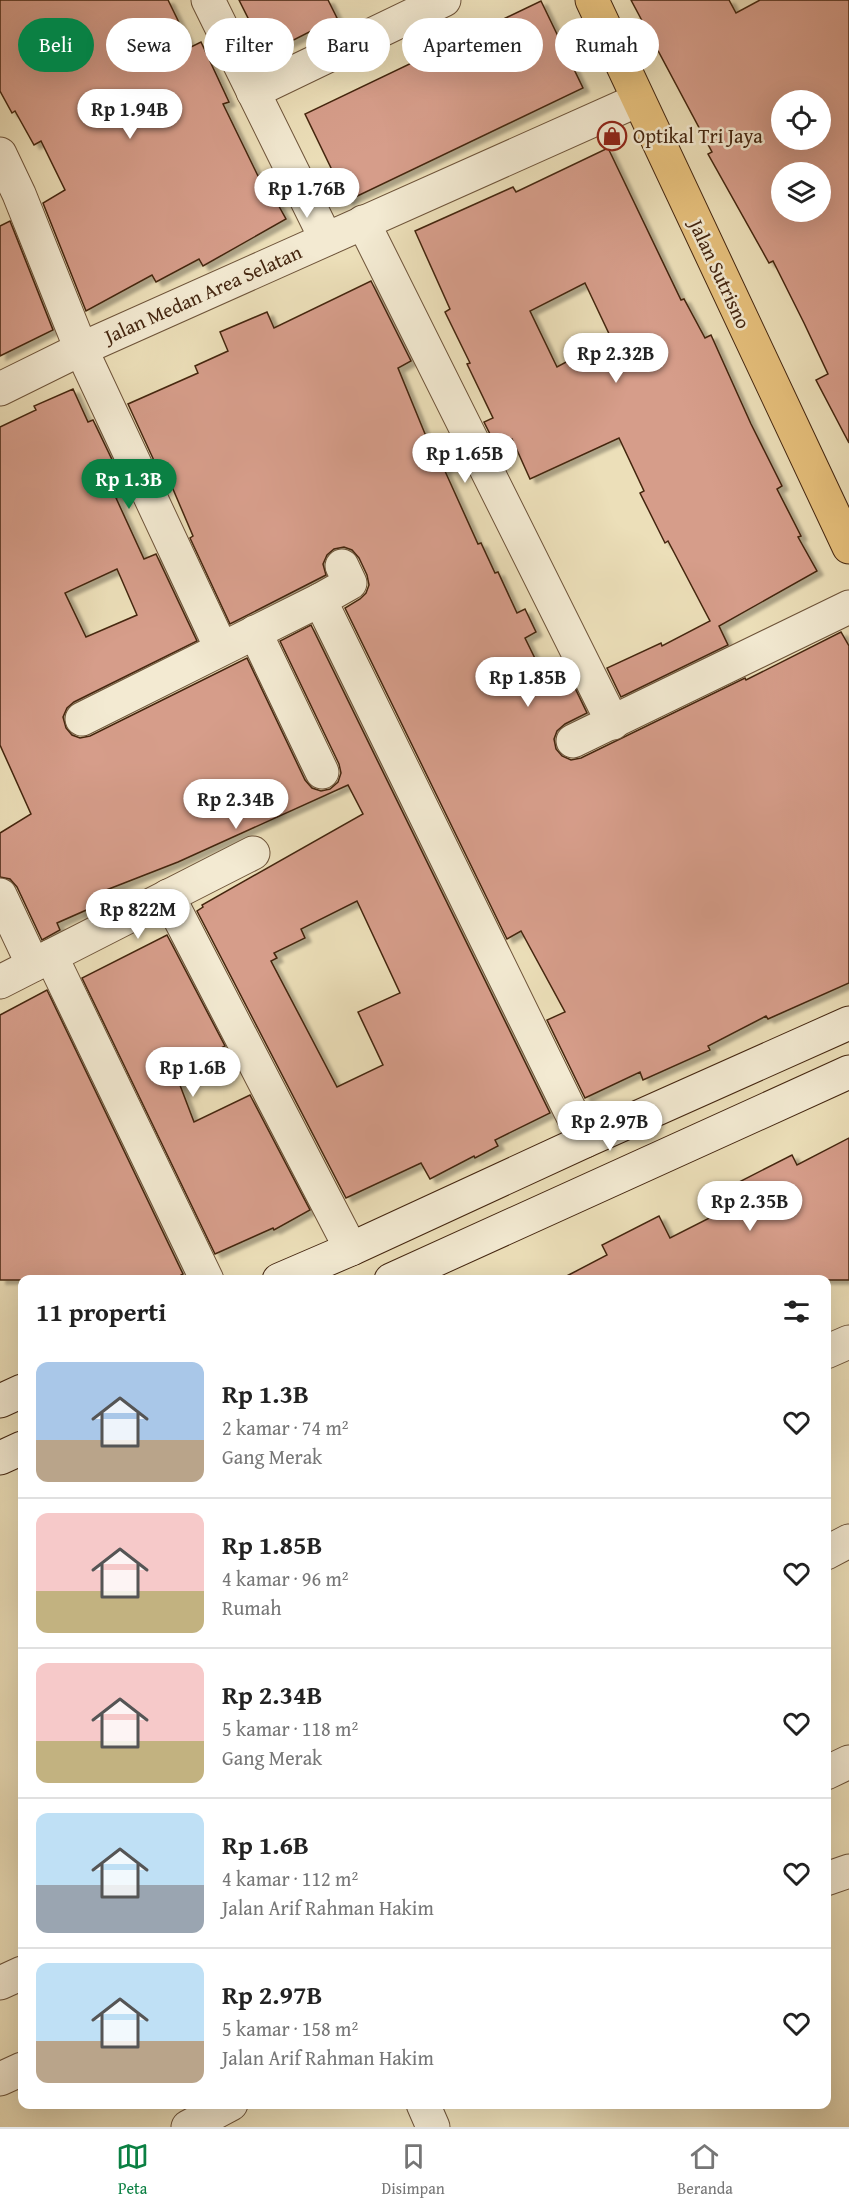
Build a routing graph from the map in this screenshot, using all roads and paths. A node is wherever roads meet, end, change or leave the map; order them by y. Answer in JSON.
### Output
{"nodes":[{"id":1,"x":208,"y":0,"type":"edge"},
{"id":2,"x":444,"y":0,"type":"edge"},
{"id":3,"x":592,"y":0,"type":"edge"},
{"id":4,"x":253,"y":92,"type":"junction"},
{"id":5,"x":638,"y":100,"type":"junction"},
{"id":6,"x":0,"y":154,"type":"edge"},
{"id":7,"x":363,"y":222,"type":"junction"},
{"id":8,"x":326,"y":239,"type":"junction"},
{"id":9,"x":81,"y":349,"type":"junction"},
{"id":10,"x":0,"y":389,"type":"edge"},
{"id":11,"x":849,"y":548,"type":"edge"},
{"id":12,"x":342,"y":566,"type":"dead end"},
{"id":13,"x":320,"y":600,"type":"junction"},
{"id":14,"x":849,"y":607,"type":"edge"},
{"id":15,"x":255,"y":632,"type":"junction"},
{"id":16,"x":221,"y":648,"type":"junction"},
{"id":17,"x":82,"y":719,"type":"dead end"},
{"id":18,"x":613,"y":723,"type":"junction"},
{"id":19,"x":573,"y":741,"type":"dead end"},
{"id":20,"x":322,"y":772,"type":"dead end"},
{"id":21,"x":253,"y":853,"type":"dead end"},
{"id":22,"x":0,"y":895,"type":"edge"},
{"id":23,"x":168,"y":896,"type":"junction"},
{"id":24,"x":42,"y":961,"type":"junction"},
{"id":25,"x":0,"y":982,"type":"edge"},
{"id":26,"x":849,"y":1023,"type":"edge"},
{"id":27,"x":849,"y":1072,"type":"edge"},
{"id":28,"x":585,"y":1141,"type":"junction"},
{"id":29,"x":351,"y":1249,"type":"junction"},
{"id":30,"x":204,"y":1275,"type":"edge"},
{"id":31,"x":291,"y":1275,"type":"edge"},
{"id":32,"x":402,"y":1275,"type":"edge"},
{"id":33,"x":849,"y":1342,"type":"edge"},
{"id":34,"x":831,"y":1350,"type":"edge"},
{"id":35,"x":18,"y":1392,"type":"edge"},
{"id":36,"x":0,"y":1401,"type":"edge"},
{"id":37,"x":18,"y":1450,"type":"edge"},
{"id":38,"x":0,"y":1458,"type":"edge"},
{"id":39,"x":849,"y":1541,"type":"edge"},
{"id":40,"x":831,"y":1550,"type":"edge"},
{"id":41,"x":849,"y":1762,"type":"edge"},
{"id":42,"x":831,"y":1771,"type":"edge"},
{"id":43,"x":849,"y":1871,"type":"edge"},
{"id":44,"x":831,"y":1877,"type":"edge"},
{"id":45,"x":18,"y":1975,"type":"edge"},
{"id":46,"x":0,"y":1983,"type":"edge"},
{"id":47,"x":18,"y":2071,"type":"edge"},
{"id":48,"x":0,"y":2079,"type":"edge"},
{"id":49,"x":222,"y":2109,"type":"edge"},
{"id":50,"x":425,"y":2109,"type":"edge"},
{"id":51,"x":188,"y":2127,"type":"edge"},
{"id":52,"x":433,"y":2127,"type":"edge"}],
"edges":[{"from":1,"to":4,"type":"street"},
{"from":2,"to":4,"type":"street"},
{"from":3,"to":5,"type":"main road","name":"Jalan Sutrisno"},
{"from":4,"to":8,"type":"street"},
{"from":5,"to":7,"type":"street","name":"Jalan Medan Area Selatan"},
{"from":5,"to":11,"type":"main road","name":"Jalan Sutrisno"},
{"from":6,"to":9,"type":"street"},
{"from":7,"to":8,"type":"street","name":"Jalan Medan Area Selatan"},
{"from":7,"to":18,"type":"street"},
{"from":8,"to":9,"type":"street","name":"Jalan Medan Area Selatan"},
{"from":9,"to":10,"type":"street","name":"Jalan Medan Area Selatan"},
{"from":9,"to":16,"type":"street"},
{"from":12,"to":13,"type":"street"},
{"from":13,"to":15,"type":"street"},
{"from":13,"to":28,"type":"street"},
{"from":14,"to":18,"type":"street"},
{"from":15,"to":16,"type":"street"},
{"from":15,"to":20,"type":"street"},
{"from":16,"to":17,"type":"street"},
{"from":18,"to":19,"type":"street"},
{"from":21,"to":23,"type":"street"},
{"from":22,"to":24,"type":"street"},
{"from":23,"to":24,"type":"street"},
{"from":23,"to":29,"type":"street"},
{"from":24,"to":25,"type":"street"},
{"from":24,"to":30,"type":"street"},
{"from":26,"to":28,"type":"street"},
{"from":27,"to":32,"type":"street"},
{"from":28,"to":29,"type":"street"},
{"from":29,"to":31,"type":"street"},
{"from":33,"to":34,"type":"street"},
{"from":35,"to":36,"type":"street"},
{"from":37,"to":38,"type":"street"},
{"from":39,"to":40,"type":"street"},
{"from":41,"to":42,"type":"street"},
{"from":43,"to":44,"type":"street"},
{"from":45,"to":46,"type":"street"},
{"from":47,"to":48,"type":"street"},
{"from":49,"to":51,"type":"street"},
{"from":50,"to":52,"type":"street"}]}
